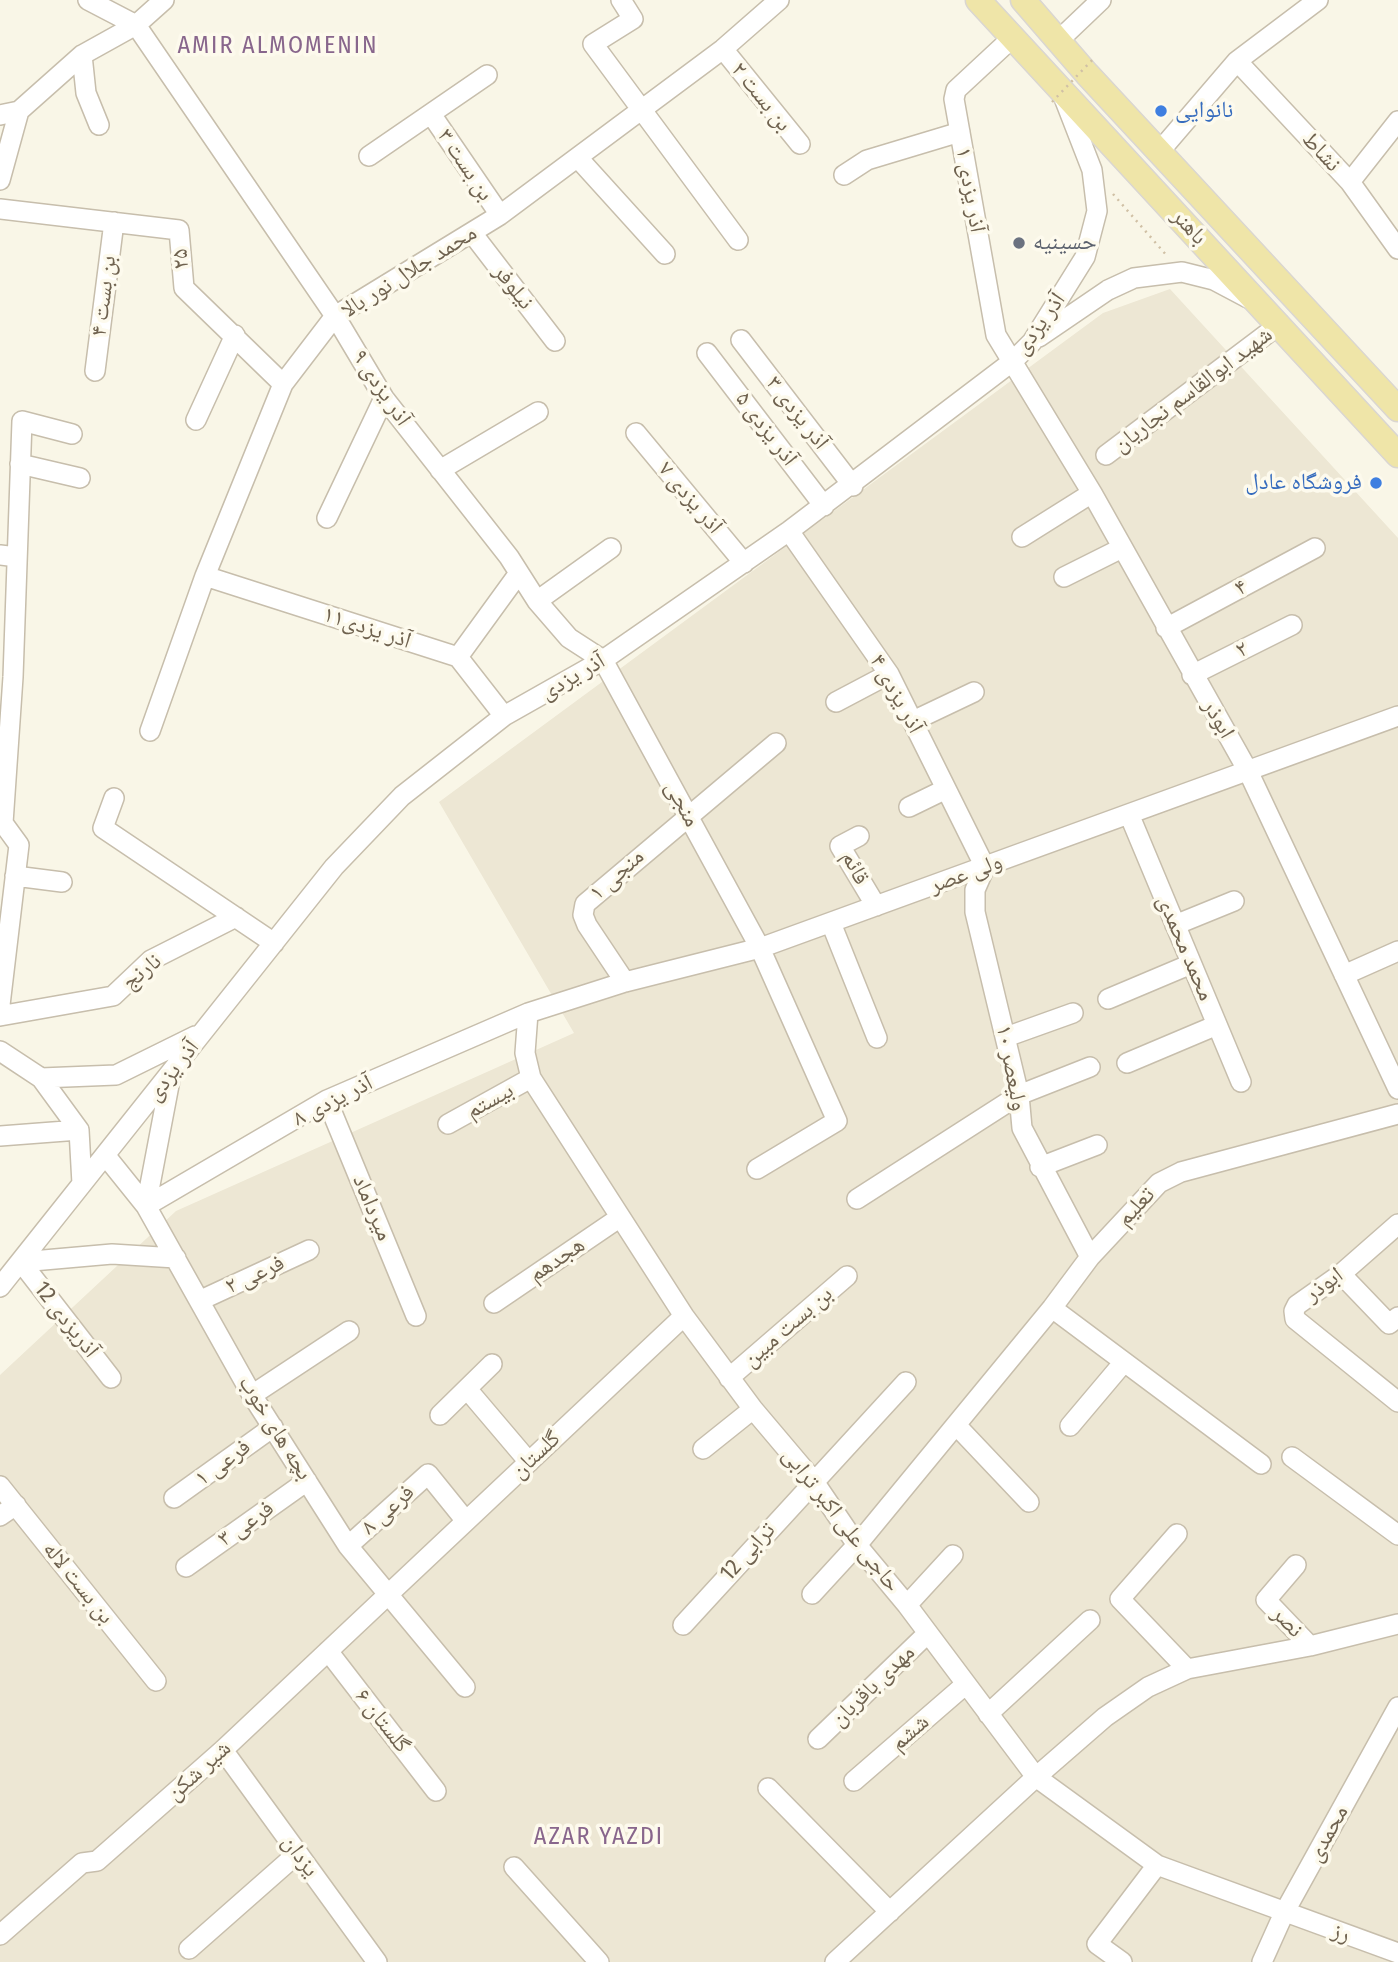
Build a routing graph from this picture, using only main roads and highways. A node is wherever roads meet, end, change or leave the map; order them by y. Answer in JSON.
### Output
{"nodes":[{"id":1,"x":978,"y":0,"type":"edge"},
{"id":2,"x":1023,"y":0,"type":"edge"},
{"id":3,"x":1398,"y":409,"type":"edge"},
{"id":4,"x":1398,"y":455,"type":"edge"}],
"edges":[{"from":1,"to":4,"type":"main road","name":"باهنر"},
{"from":2,"to":3,"type":"main road","name":"باهنر"}]}
